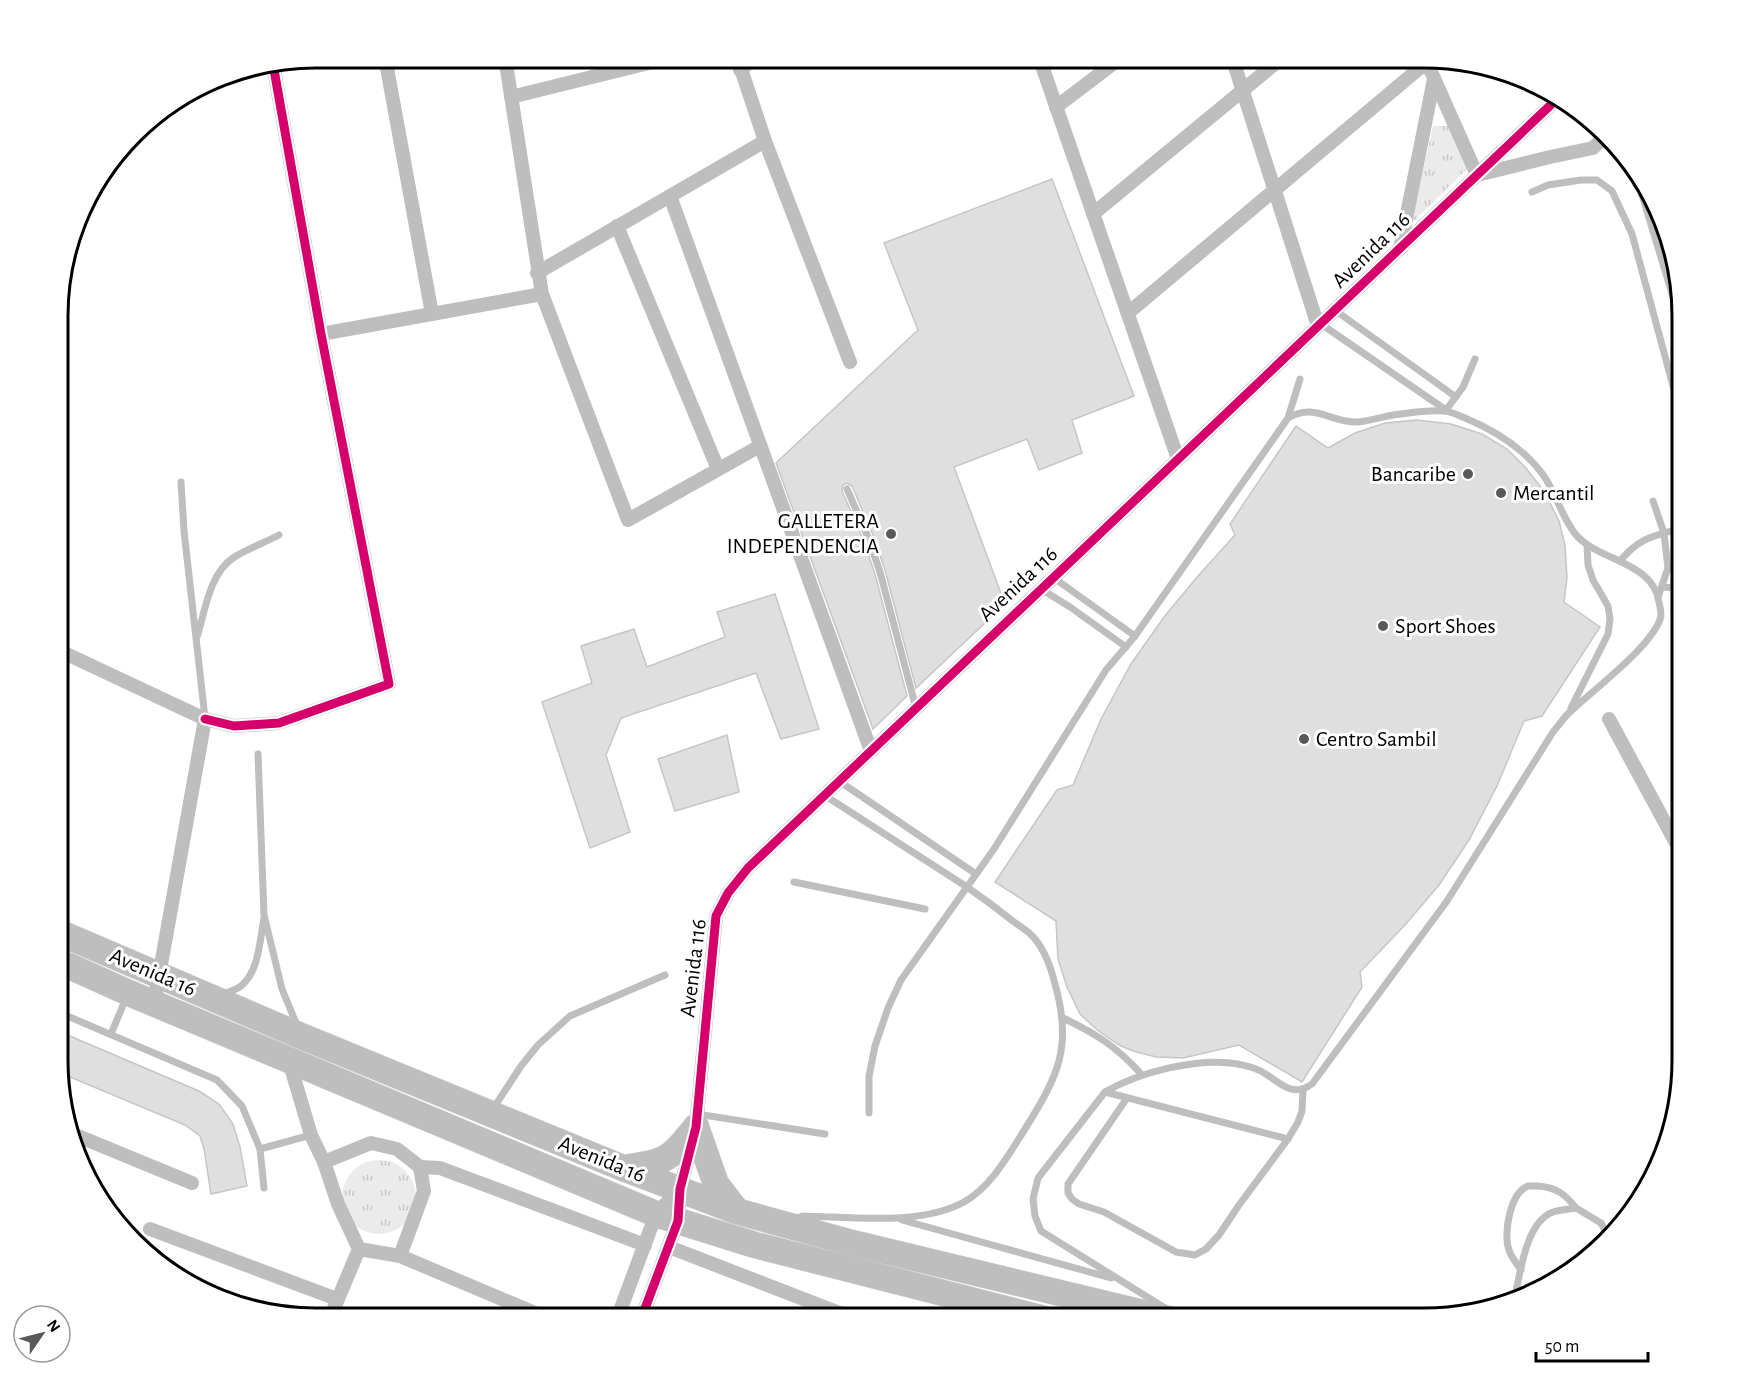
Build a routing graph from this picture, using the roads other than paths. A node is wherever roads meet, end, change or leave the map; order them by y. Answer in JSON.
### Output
{"nodes":[{"id":1,"x":387,"y":68,"type":"edge"},
{"id":2,"x":507,"y":68,"type":"edge"},
{"id":3,"x":628,"y":68,"type":"edge"},
{"id":4,"x":739,"y":68,"type":"edge"},
{"id":5,"x":1043,"y":68,"type":"edge"},
{"id":6,"x":1107,"y":68,"type":"edge"},
{"id":7,"x":1236,"y":68,"type":"edge"},
{"id":8,"x":1270,"y":68,"type":"edge"},
{"id":9,"x":1417,"y":68,"type":"edge"},
{"id":10,"x":1429,"y":68,"type":"edge"},
{"id":11,"x":272,"y":71,"type":"edge"},
{"id":12,"x":1434,"y":79,"type":"junction"},
{"id":13,"x":1243,"y":91,"type":"junction"},
{"id":14,"x":511,"y":97,"type":"junction"},
{"id":15,"x":1552,"y":103,"type":"edge"},
{"id":16,"x":1056,"y":107,"type":"junction"},
{"id":17,"x":765,"y":141,"type":"junction"},
{"id":18,"x":1600,"y":141,"type":"edge"},
{"id":19,"x":1477,"y":175,"type":"junction"},
{"id":20,"x":1274,"y":190,"type":"junction"},
{"id":21,"x":1532,"y":192,"type":"dead end"},
{"id":22,"x":670,"y":196,"type":"junction"},
{"id":23,"x":1644,"y":201,"type":"edge"},
{"id":24,"x":1093,"y":214,"type":"junction"},
{"id":25,"x":617,"y":226,"type":"junction"},
{"id":26,"x":1400,"y":249,"type":"junction"},
{"id":27,"x":1668,"y":270,"type":"edge"},
{"id":28,"x":537,"y":273,"type":"junction"},
{"id":29,"x":542,"y":294,"type":"junction"},
{"id":30,"x":1336,"y":311,"type":"junction"},
{"id":31,"x":1128,"y":313,"type":"junction"},
{"id":32,"x":432,"y":314,"type":"junction"},
{"id":33,"x":1319,"y":325,"type":"junction"},
{"id":34,"x":321,"y":334,"type":"junction"},
{"id":35,"x":1475,"y":359,"type":"dead end"},
{"id":36,"x":850,"y":362,"type":"dead end"},
{"id":37,"x":1300,"y":379,"type":"dead end"},
{"id":38,"x":1672,"y":382,"type":"edge"},
{"id":39,"x":1456,"y":398,"type":"junction"},
{"id":40,"x":1446,"y":410,"type":"junction"},
{"id":41,"x":1288,"y":418,"type":"junction"},
{"id":42,"x":760,"y":446,"type":"junction"},
{"id":43,"x":1178,"y":459,"type":"junction"},
{"id":44,"x":718,"y":470,"type":"junction"},
{"id":45,"x":181,"y":482,"type":"dead end"},
{"id":46,"x":847,"y":489,"type":"dead end"},
{"id":47,"x":1653,"y":501,"type":"dead end"},
{"id":48,"x":1672,"y":531,"type":"edge"},
{"id":49,"x":1664,"y":533,"type":"junction"},
{"id":50,"x":279,"y":535,"type":"dead end"},
{"id":51,"x":1587,"y":545,"type":"junction"},
{"id":52,"x":1620,"y":561,"type":"junction"},
{"id":53,"x":1672,"y":567,"type":"edge"},
{"id":54,"x":1668,"y":568,"type":"junction"},
{"id":55,"x":1054,"y":577,"type":"junction"},
{"id":56,"x":1663,"y":587,"type":"junction"},
{"id":57,"x":1672,"y":588,"type":"edge"},
{"id":58,"x":1041,"y":590,"type":"junction"},
{"id":59,"x":1658,"y":597,"type":"junction"},
{"id":60,"x":1135,"y":636,"type":"junction"},
{"id":61,"x":196,"y":643,"type":"junction"},
{"id":62,"x":1126,"y":647,"type":"junction"},
{"id":63,"x":68,"y":655,"type":"edge"},
{"id":64,"x":916,"y":708,"type":"junction"},
{"id":65,"x":1568,"y":713,"type":"junction"},
{"id":66,"x":205,"y":719,"type":"junction"},
{"id":67,"x":1609,"y":719,"type":"dead end"},
{"id":68,"x":871,"y":751,"type":"junction"},
{"id":69,"x":258,"y":754,"type":"dead end"},
{"id":70,"x":839,"y":780,"type":"junction"},
{"id":71,"x":824,"y":795,"type":"junction"},
{"id":72,"x":1672,"y":836,"type":"edge"},
{"id":73,"x":976,"y":874,"type":"junction"},
{"id":74,"x":794,"y":882,"type":"dead end"},
{"id":75,"x":967,"y":886,"type":"junction"},
{"id":76,"x":925,"y":909,"type":"dead end"},
{"id":77,"x":264,"y":915,"type":"junction"},
{"id":78,"x":68,"y":936,"type":"edge"},
{"id":79,"x":68,"y":966,"type":"edge"},
{"id":80,"x":160,"y":974,"type":"junction"},
{"id":81,"x":666,"y":975,"type":"dead end"},
{"id":82,"x":129,"y":993,"type":"junction"},
{"id":83,"x":212,"y":998,"type":"junction"},
{"id":84,"x":154,"y":1004,"type":"junction"},
{"id":85,"x":68,"y":1016,"type":"edge"},
{"id":86,"x":1063,"y":1018,"type":"junction"},
{"id":87,"x":111,"y":1034,"type":"junction"},
{"id":88,"x":301,"y":1036,"type":"junction"},
{"id":89,"x":289,"y":1061,"type":"junction"},
{"id":90,"x":1142,"y":1075,"type":"junction"},
{"id":91,"x":1303,"y":1090,"type":"junction"},
{"id":92,"x":1105,"y":1092,"type":"junction"},
{"id":93,"x":1127,"y":1098,"type":"junction"},
{"id":94,"x":490,"y":1113,"type":"junction"},
{"id":95,"x":869,"y":1113,"type":"dead end"},
{"id":96,"x":696,"y":1121,"type":"junction"},
{"id":97,"x":825,"y":1134,"type":"dead end"},
{"id":98,"x":311,"y":1136,"type":"junction"},
{"id":99,"x":80,"y":1137,"type":"edge"},
{"id":100,"x":1288,"y":1139,"type":"junction"},
{"id":101,"x":260,"y":1149,"type":"junction"},
{"id":102,"x":324,"y":1162,"type":"junction"},
{"id":103,"x":420,"y":1167,"type":"junction"},
{"id":104,"x":623,"y":1168,"type":"junction"},
{"id":105,"x":192,"y":1183,"type":"dead end"},
{"id":106,"x":264,"y":1188,"type":"dead end"},
{"id":107,"x":680,"y":1189,"type":"junction"},
{"id":108,"x":1576,"y":1208,"type":"junction"},
{"id":109,"x":736,"y":1210,"type":"junction"},
{"id":110,"x":667,"y":1217,"type":"junction"},
{"id":111,"x":895,"y":1218,"type":"junction"},
{"id":112,"x":781,"y":1223,"type":"junction"},
{"id":113,"x":150,"y":1229,"type":"dead end"},
{"id":114,"x":1605,"y":1231,"type":"edge"},
{"id":115,"x":645,"y":1245,"type":"junction"},
{"id":116,"x":669,"y":1247,"type":"junction"},
{"id":117,"x":359,"y":1249,"type":"junction"},
{"id":118,"x":400,"y":1256,"type":"junction"},
{"id":119,"x":1521,"y":1270,"type":"junction"},
{"id":120,"x":1122,"y":1281,"type":"junction"},
{"id":121,"x":1516,"y":1291,"type":"edge"},
{"id":122,"x":337,"y":1299,"type":"junction"},
{"id":123,"x":334,"y":1308,"type":"edge"},
{"id":124,"x":523,"y":1308,"type":"edge"},
{"id":125,"x":621,"y":1308,"type":"edge"},
{"id":126,"x":645,"y":1308,"type":"edge"},
{"id":127,"x":827,"y":1308,"type":"edge"},
{"id":128,"x":1002,"y":1308,"type":"edge"},
{"id":129,"x":1136,"y":1308,"type":"edge"},
{"id":130,"x":1159,"y":1308,"type":"edge"}],
"edges":[{"from":1,"to":32,"type":"street"},
{"from":2,"to":14,"type":"street"},
{"from":3,"to":14,"type":"street"},
{"from":4,"to":17,"type":"street"},
{"from":5,"to":16,"type":"street"},
{"from":6,"to":16,"type":"street"},
{"from":7,"to":13,"type":"street"},
{"from":8,"to":13,"type":"street"},
{"from":9,"to":20,"type":"street"},
{"from":10,"to":12,"type":"street"},
{"from":11,"to":34,"type":"street"},
{"from":12,"to":19,"type":"street"},
{"from":12,"to":26,"type":"street"},
{"from":13,"to":20,"type":"street"},
{"from":13,"to":24,"type":"street"},
{"from":14,"to":28,"type":"street"},
{"from":15,"to":19,"type":"street","name":"Avenida 116"},
{"from":16,"to":24,"type":"street"},
{"from":17,"to":22,"type":"street"},
{"from":17,"to":36,"type":"street"},
{"from":18,"to":19,"type":"street"},
{"from":19,"to":26,"type":"street","name":"Avenida 116"},
{"from":20,"to":31,"type":"street"},
{"from":20,"to":33,"type":"street"},
{"from":21,"to":38,"type":"lane"},
{"from":22,"to":25,"type":"street"},
{"from":22,"to":42,"type":"street"},
{"from":23,"to":27,"type":"lane"},
{"from":24,"to":31,"type":"street"},
{"from":25,"to":28,"type":"street"},
{"from":25,"to":44,"type":"street"},
{"from":26,"to":30,"type":"street","name":"Avenida 116"},
{"from":28,"to":29,"type":"street"},
{"from":29,"to":32,"type":"street"},
{"from":29,"to":44,"type":"street"},
{"from":30,"to":33,"type":"street","name":"Avenida 116"},
{"from":30,"to":39,"type":"lane"},
{"from":31,"to":43,"type":"street"},
{"from":32,"to":34,"type":"street"},
{"from":33,"to":40,"type":"lane"},
{"from":33,"to":43,"type":"street","name":"Avenida 116"},
{"from":34,"to":66,"type":"street"},
{"from":35,"to":39,"type":"lane"},
{"from":37,"to":41,"type":"lane"},
{"from":39,"to":40,"type":"lane"},
{"from":40,"to":41,"type":"lane"},
{"from":40,"to":51,"type":"lane"},
{"from":41,"to":60,"type":"lane"},
{"from":42,"to":44,"type":"street"},
{"from":42,"to":68,"type":"street"},
{"from":43,"to":55,"type":"street","name":"Avenida 116"},
{"from":45,"to":61,"type":"lane"},
{"from":46,"to":64,"type":"lane"},
{"from":47,"to":49,"type":"lane"},
{"from":48,"to":49,"type":"lane"},
{"from":49,"to":52,"type":"lane"},
{"from":49,"to":54,"type":"lane"},
{"from":50,"to":61,"type":"lane"},
{"from":51,"to":52,"type":"lane"},
{"from":51,"to":65,"type":"lane"},
{"from":52,"to":59,"type":"lane"},
{"from":53,"to":54,"type":"lane"},
{"from":54,"to":56,"type":"lane"},
{"from":55,"to":58,"type":"street","name":"Avenida 116"},
{"from":55,"to":60,"type":"lane"},
{"from":56,"to":57,"type":"lane"},
{"from":56,"to":59,"type":"lane"},
{"from":58,"to":62,"type":"lane"},
{"from":58,"to":64,"type":"street","name":"Avenida 116"},
{"from":59,"to":65,"type":"lane"},
{"from":60,"to":62,"type":"lane"},
{"from":61,"to":66,"type":"lane"},
{"from":62,"to":73,"type":"lane"},
{"from":63,"to":66,"type":"street"},
{"from":64,"to":68,"type":"street","name":"Avenida 116"},
{"from":65,"to":91,"type":"lane"},
{"from":66,"to":80,"type":"street"},
{"from":67,"to":72,"type":"street"},
{"from":68,"to":70,"type":"street","name":"Avenida 116"},
{"from":69,"to":77,"type":"lane"},
{"from":70,"to":71,"type":"street","name":"Avenida 116"},
{"from":70,"to":73,"type":"lane"},
{"from":71,"to":75,"type":"lane"},
{"from":71,"to":96,"type":"street","name":"Avenida 116"},
{"from":73,"to":75,"type":"lane"},
{"from":74,"to":76,"type":"lane"},
{"from":75,"to":86,"type":"lane"},
{"from":75,"to":95,"type":"lane"},
{"from":77,"to":83,"type":"lane"},
{"from":77,"to":88,"type":"lane"},
{"from":78,"to":80,"type":"highway","name":"Avenida 16"},
{"from":79,"to":82,"type":"highway","name":"Avenida 16"},
{"from":80,"to":83,"type":"highway","name":"Avenida 16"},
{"from":80,"to":84,"type":"street"},
{"from":81,"to":94,"type":"lane"},
{"from":82,"to":84,"type":"highway","name":"Avenida 16"},
{"from":82,"to":87,"type":"lane"},
{"from":83,"to":88,"type":"highway","name":"Avenida 16"},
{"from":84,"to":89,"type":"highway","name":"Avenida 16"},
{"from":85,"to":87,"type":"lane"},
{"from":86,"to":90,"type":"lane"},
{"from":86,"to":111,"type":"lane"},
{"from":87,"to":101,"type":"lane"},
{"from":88,"to":94,"type":"highway","name":"Avenida 16"},
{"from":89,"to":98,"type":"street"},
{"from":89,"to":110,"type":"highway","name":"Avenida 16"},
{"from":90,"to":91,"type":"lane"},
{"from":90,"to":92,"type":"lane"},
{"from":91,"to":100,"type":"lane"},
{"from":92,"to":93,"type":"lane"},
{"from":92,"to":120,"type":"lane"},
{"from":93,"to":100,"type":"lane"},
{"from":93,"to":100,"type":"lane"},
{"from":94,"to":104,"type":"highway","name":"Avenida 16"},
{"from":96,"to":97,"type":"lane"},
{"from":96,"to":104,"type":"highway"},
{"from":96,"to":107,"type":"street","name":"Avenida 116"},
{"from":96,"to":109,"type":"highway"},
{"from":98,"to":101,"type":"lane"},
{"from":98,"to":102,"type":"street"},
{"from":99,"to":105,"type":"street"},
{"from":101,"to":106,"type":"lane"},
{"from":102,"to":103,"type":"street"},
{"from":102,"to":117,"type":"street"},
{"from":103,"to":115,"type":"street"},
{"from":103,"to":118,"type":"street"},
{"from":104,"to":107,"type":"highway","name":"Avenida 16"},
{"from":107,"to":109,"type":"highway","name":"Avenida 16"},
{"from":107,"to":110,"type":"street"},
{"from":107,"to":110,"type":"street","name":"Avenida 116"},
{"from":108,"to":114,"type":"lane"},
{"from":108,"to":119,"type":"lane"},
{"from":108,"to":119,"type":"lane"},
{"from":109,"to":112,"type":"highway","name":"Avenida 16"},
{"from":110,"to":115,"type":"street"},
{"from":110,"to":116,"type":"street"},
{"from":110,"to":128,"type":"highway","name":"Avenida 16"},
{"from":111,"to":112,"type":"lane"},
{"from":111,"to":120,"type":"lane"},
{"from":112,"to":129,"type":"highway","name":"Avenida 16"},
{"from":113,"to":122,"type":"street"},
{"from":115,"to":125,"type":"street"},
{"from":116,"to":126,"type":"street"},
{"from":116,"to":127,"type":"street"},
{"from":117,"to":118,"type":"street"},
{"from":117,"to":122,"type":"street"},
{"from":118,"to":124,"type":"street"},
{"from":119,"to":121,"type":"lane"},
{"from":120,"to":130,"type":"lane"},
{"from":122,"to":123,"type":"street"}]}
